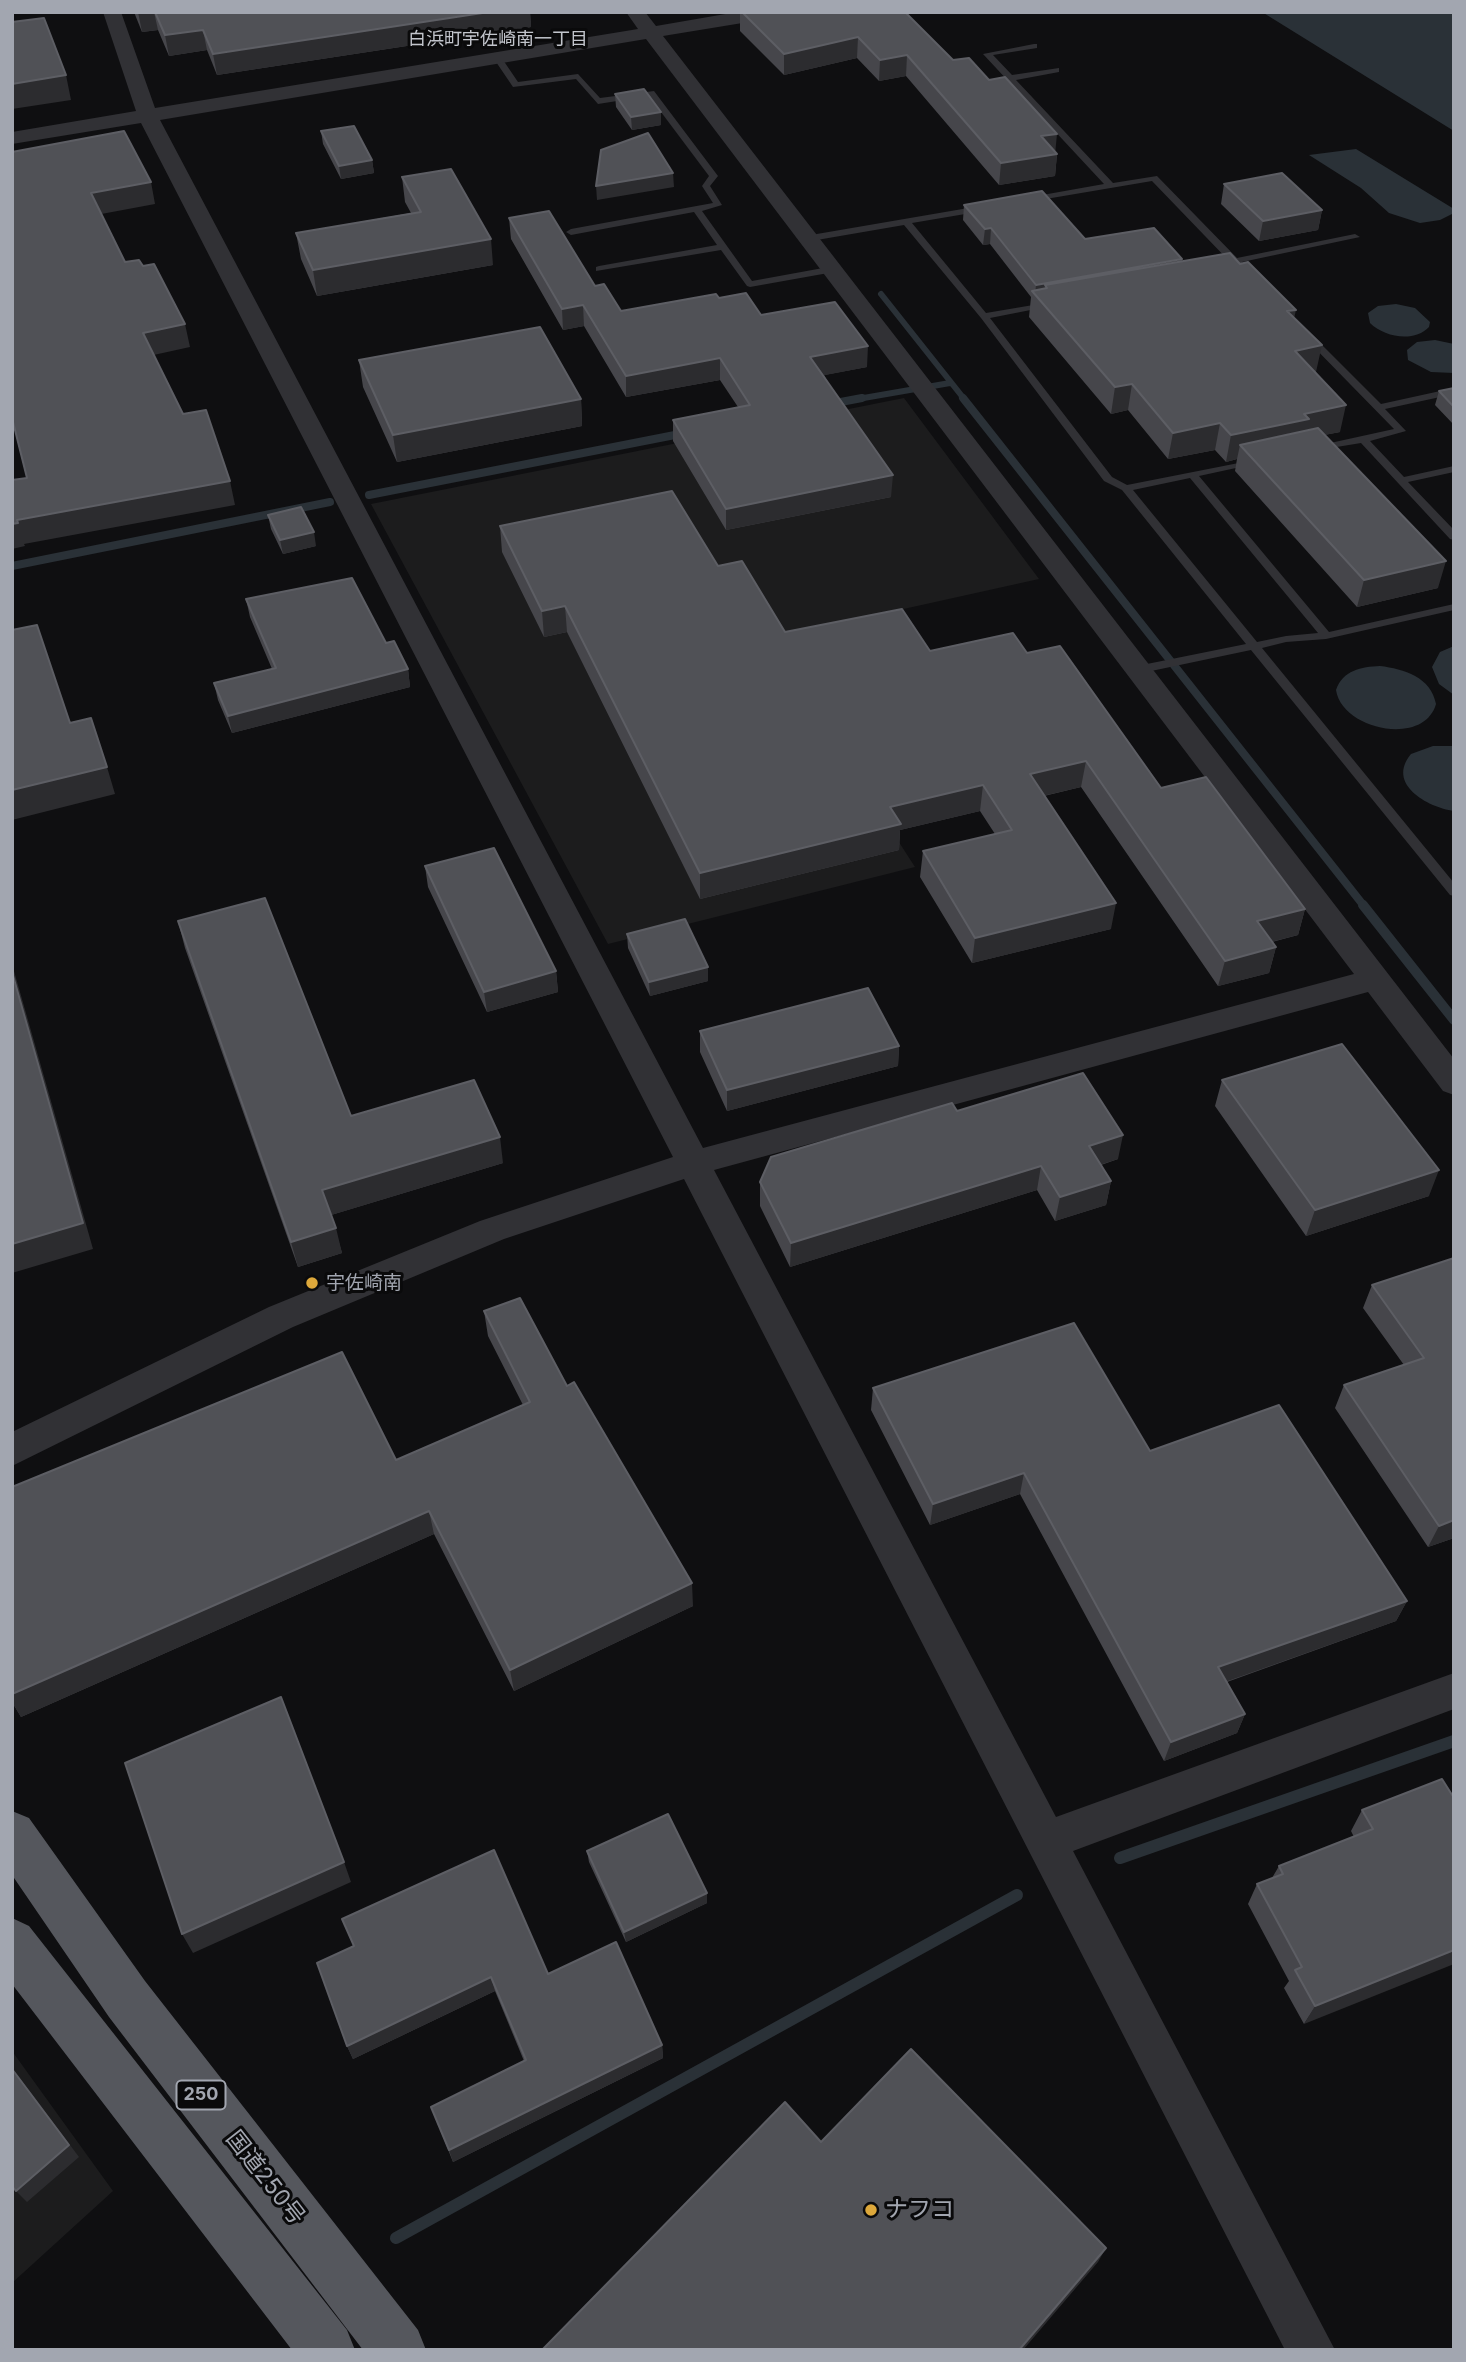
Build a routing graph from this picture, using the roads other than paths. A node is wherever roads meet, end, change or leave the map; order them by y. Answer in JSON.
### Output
{"nodes":[{"id":1,"x":112,"y":12,"type":"edge"},
{"id":2,"x":709,"y":12,"type":"edge"},
{"id":3,"x":773,"y":12,"type":"edge"},
{"id":4,"x":643,"y":23,"type":"edge"},
{"id":5,"x":1034,"y":46,"type":"dead end"},
{"id":6,"x":496,"y":56,"type":"junction"},
{"id":7,"x":1056,"y":70,"type":"dead end"},
{"id":8,"x":1010,"y":78,"type":"junction"},
{"id":9,"x":145,"y":110,"type":"junction"},
{"id":10,"x":12,"y":125,"type":"edge"},
{"id":11,"x":12,"y":138,"type":"edge"},
{"id":12,"x":1111,"y":186,"type":"junction"},
{"id":13,"x":1015,"y":203,"type":"edge"},
{"id":14,"x":988,"y":208,"type":"edge"},
{"id":15,"x":696,"y":209,"type":"junction"},
{"id":16,"x":906,"y":222,"type":"junction"},
{"id":17,"x":571,"y":232,"type":"dead end"},
{"id":18,"x":1355,"y":237,"type":"dead end"},
{"id":19,"x":811,"y":238,"type":"junction"},
{"id":20,"x":723,"y":247,"type":"junction"},
{"id":21,"x":1234,"y":261,"type":"junction"},
{"id":22,"x":599,"y":269,"type":"dead end"},
{"id":23,"x":834,"y":269,"type":"junction"},
{"id":24,"x":1242,"y":269,"type":"junction"},
{"id":25,"x":1228,"y":271,"type":"edge"},
{"id":26,"x":1252,"y":279,"type":"edge"},
{"id":27,"x":1065,"y":301,"type":"edge"},
{"id":28,"x":984,"y":316,"type":"junction"},
{"id":29,"x":1300,"y":328,"type":"edge"},
{"id":30,"x":1454,"y":391,"type":"edge"},
{"id":31,"x":1378,"y":408,"type":"junction"},
{"id":32,"x":1363,"y":439,"type":"junction"},
{"id":33,"x":1297,"y":453,"type":"edge"},
{"id":34,"x":1271,"y":458,"type":"edge"},
{"id":35,"x":1454,"y":469,"type":"edge"},
{"id":36,"x":1192,"y":474,"type":"junction"},
{"id":37,"x":1402,"y":481,"type":"junction"},
{"id":38,"x":1126,"y":488,"type":"junction"},
{"id":39,"x":1454,"y":537,"type":"edge"},
{"id":40,"x":1454,"y":607,"type":"edge"},
{"id":41,"x":1326,"y":636,"type":"junction"},
{"id":42,"x":1255,"y":645,"type":"junction"},
{"id":43,"x":1138,"y":670,"type":"junction"},
{"id":44,"x":1454,"y":892,"type":"edge"},
{"id":45,"x":1377,"y":979,"type":"junction"},
{"id":46,"x":1454,"y":1083,"type":"edge"},
{"id":47,"x":691,"y":1164,"type":"junction"},
{"id":48,"x":12,"y":1450,"type":"edge"},
{"id":49,"x":1454,"y":1691,"type":"edge"},
{"id":50,"x":12,"y":1834,"type":"edge"},
{"id":51,"x":1046,"y":1840,"type":"junction"},
{"id":52,"x":12,"y":1943,"type":"edge"},
{"id":53,"x":327,"y":2350,"type":"edge"},
{"id":54,"x":398,"y":2350,"type":"edge"},
{"id":55,"x":1311,"y":2350,"type":"edge"}],
"edges":[{"from":1,"to":9,"type":"street"},
{"from":2,"to":4,"type":"street"},
{"from":3,"to":4,"type":"street"},
{"from":4,"to":6,"type":"street"},
{"from":4,"to":9,"type":"street"},
{"from":4,"to":19,"type":"street"},
{"from":5,"to":8,"type":"lane"},
{"from":6,"to":9,"type":"street"},
{"from":6,"to":15,"type":"lane"},
{"from":7,"to":8,"type":"lane"},
{"from":8,"to":12,"type":"lane"},
{"from":9,"to":10,"type":"street"},
{"from":9,"to":11,"type":"street"},
{"from":9,"to":47,"type":"street"},
{"from":12,"to":13,"type":"lane"},
{"from":12,"to":21,"type":"lane"},
{"from":14,"to":16,"type":"lane"},
{"from":15,"to":17,"type":"lane"},
{"from":15,"to":20,"type":"lane"},
{"from":16,"to":19,"type":"lane"},
{"from":16,"to":28,"type":"lane"},
{"from":18,"to":21,"type":"lane"},
{"from":19,"to":23,"type":"street"},
{"from":20,"to":22,"type":"lane"},
{"from":20,"to":23,"type":"lane"},
{"from":21,"to":24,"type":"lane"},
{"from":23,"to":43,"type":"street"},
{"from":24,"to":25,"type":"lane"},
{"from":24,"to":26,"type":"lane"},
{"from":27,"to":28,"type":"lane"},
{"from":28,"to":38,"type":"lane"},
{"from":29,"to":31,"type":"lane"},
{"from":30,"to":31,"type":"lane"},
{"from":31,"to":32,"type":"lane"},
{"from":32,"to":33,"type":"lane"},
{"from":32,"to":37,"type":"lane"},
{"from":34,"to":36,"type":"lane"},
{"from":35,"to":37,"type":"lane"},
{"from":36,"to":38,"type":"lane"},
{"from":36,"to":41,"type":"lane"},
{"from":37,"to":39,"type":"lane"},
{"from":38,"to":42,"type":"lane"},
{"from":40,"to":41,"type":"lane"},
{"from":41,"to":42,"type":"lane"},
{"from":42,"to":43,"type":"lane"},
{"from":42,"to":44,"type":"lane"},
{"from":43,"to":45,"type":"street"},
{"from":45,"to":46,"type":"street"},
{"from":45,"to":47,"type":"street"},
{"from":47,"to":48,"type":"street"},
{"from":47,"to":51,"type":"street"},
{"from":49,"to":51,"type":"street"},
{"from":50,"to":54,"type":"highway","name":"国道250号","number":"250"},
{"from":51,"to":55,"type":"street"},
{"from":52,"to":53,"type":"highway","number":"250"}]}
